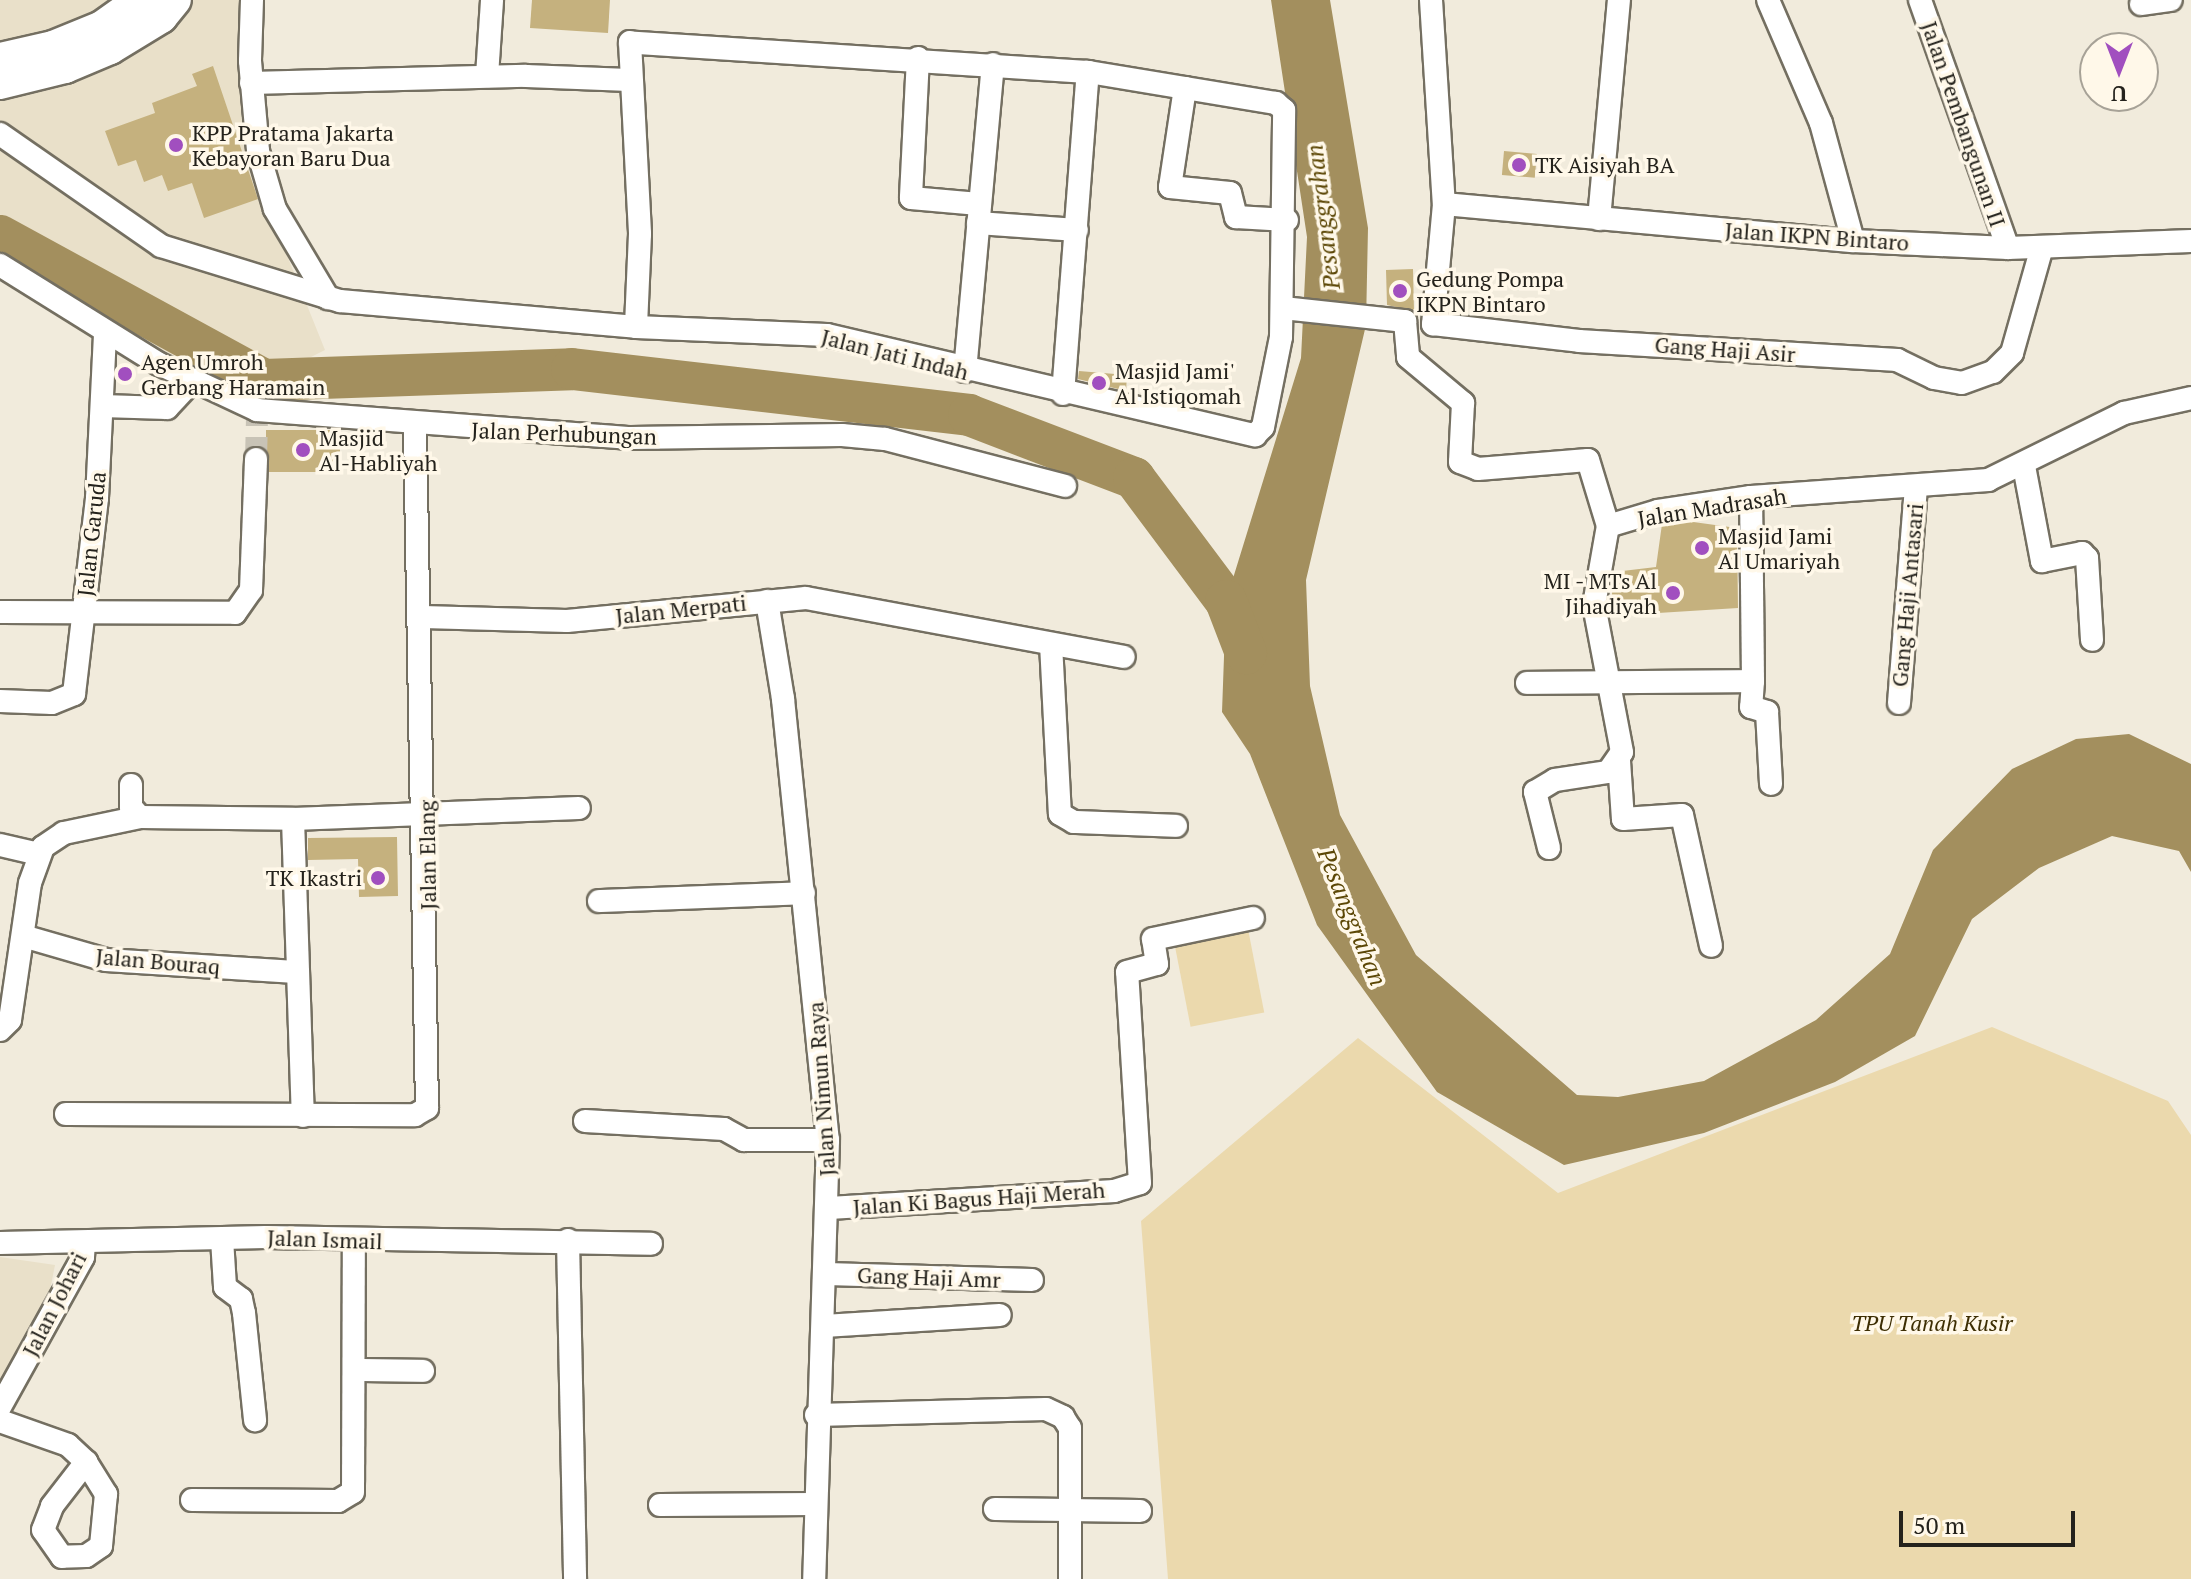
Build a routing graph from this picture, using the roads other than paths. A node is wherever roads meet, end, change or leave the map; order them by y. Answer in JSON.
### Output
{"nodes":[{"id":1,"x":140,"y":0,"type":"edge"},
{"id":2,"x":175,"y":0,"type":"edge"},
{"id":3,"x":252,"y":0,"type":"edge"},
{"id":4,"x":492,"y":0,"type":"edge"},
{"id":5,"x":1431,"y":0,"type":"edge"},
{"id":6,"x":1619,"y":0,"type":"edge"},
{"id":7,"x":1768,"y":0,"type":"edge"},
{"id":8,"x":1920,"y":0,"type":"edge"},
{"id":9,"x":2171,"y":0,"type":"edge"},
{"id":10,"x":2141,"y":4,"type":"dead end"},
{"id":11,"x":918,"y":58,"type":"junction"},
{"id":12,"x":0,"y":59,"type":"edge"},
{"id":13,"x":993,"y":64,"type":"junction"},
{"id":14,"x":1088,"y":72,"type":"junction"},
{"id":15,"x":487,"y":76,"type":"junction"},
{"id":16,"x":629,"y":80,"type":"junction"},
{"id":17,"x":0,"y":83,"type":"edge"},
{"id":18,"x":251,"y":83,"type":"junction"},
{"id":19,"x":1185,"y":88,"type":"junction"},
{"id":20,"x":0,"y":134,"type":"edge"},
{"id":21,"x":1444,"y":204,"type":"junction"},
{"id":22,"x":978,"y":213,"type":"junction"},
{"id":23,"x":1599,"y":219,"type":"junction"},
{"id":24,"x":1287,"y":220,"type":"junction"},
{"id":25,"x":1077,"y":230,"type":"junction"},
{"id":26,"x":1853,"y":241,"type":"junction"},
{"id":27,"x":2191,"y":241,"type":"edge"},
{"id":28,"x":2042,"y":247,"type":"junction"},
{"id":29,"x":2008,"y":248,"type":"junction"},
{"id":30,"x":0,"y":265,"type":"edge"},
{"id":31,"x":328,"y":298,"type":"junction"},
{"id":32,"x":1291,"y":309,"type":"junction"},
{"id":33,"x":636,"y":327,"type":"junction"},
{"id":34,"x":105,"y":332,"type":"junction"},
{"id":35,"x":965,"y":371,"type":"junction"},
{"id":36,"x":192,"y":381,"type":"junction"},
{"id":37,"x":1063,"y":394,"type":"junction"},
{"id":38,"x":2191,"y":398,"type":"edge"},
{"id":39,"x":102,"y":406,"type":"junction"},
{"id":40,"x":415,"y":426,"type":"junction"},
{"id":41,"x":256,"y":459,"type":"tunnel mouth"},
{"id":42,"x":2024,"y":466,"type":"junction"},
{"id":43,"x":1065,"y":486,"type":"dead end"},
{"id":44,"x":1916,"y":487,"type":"junction"},
{"id":45,"x":1751,"y":497,"type":"junction"},
{"id":46,"x":1608,"y":526,"type":"junction"},
{"id":47,"x":767,"y":601,"type":"junction"},
{"id":48,"x":0,"y":612,"type":"edge"},
{"id":49,"x":82,"y":615,"type":"junction"},
{"id":50,"x":423,"y":617,"type":"junction"},
{"id":51,"x":2092,"y":640,"type":"dead end"},
{"id":52,"x":1051,"y":644,"type":"junction"},
{"id":53,"x":1124,"y":657,"type":"dead end"},
{"id":54,"x":1753,"y":681,"type":"junction"},
{"id":55,"x":1607,"y":682,"type":"junction"},
{"id":56,"x":1527,"y":683,"type":"dead end"},
{"id":57,"x":0,"y":701,"type":"edge"},
{"id":58,"x":1899,"y":703,"type":"dead end"},
{"id":59,"x":1619,"y":761,"type":"junction"},
{"id":60,"x":1771,"y":784,"type":"dead end"},
{"id":61,"x":131,"y":785,"type":"dead end"},
{"id":62,"x":579,"y":808,"type":"dead end"},
{"id":63,"x":426,"y":810,"type":"junction"},
{"id":64,"x":140,"y":817,"type":"junction"},
{"id":65,"x":293,"y":819,"type":"junction"},
{"id":66,"x":1176,"y":826,"type":"dead end"},
{"id":67,"x":0,"y":845,"type":"edge"},
{"id":68,"x":1549,"y":848,"type":"dead end"},
{"id":69,"x":39,"y":854,"type":"junction"},
{"id":70,"x":804,"y":893,"type":"junction"},
{"id":71,"x":599,"y":901,"type":"dead end"},
{"id":72,"x":1253,"y":918,"type":"dead end"},
{"id":73,"x":23,"y":936,"type":"junction"},
{"id":74,"x":1711,"y":946,"type":"dead end"},
{"id":75,"x":296,"y":972,"type":"junction"},
{"id":76,"x":0,"y":1030,"type":"edge"},
{"id":77,"x":66,"y":1114,"type":"dead end"},
{"id":78,"x":303,"y":1116,"type":"junction"},
{"id":79,"x":585,"y":1121,"type":"dead end"},
{"id":80,"x":828,"y":1140,"type":"junction"},
{"id":81,"x":829,"y":1208,"type":"junction"},
{"id":82,"x":222,"y":1239,"type":"junction"},
{"id":83,"x":568,"y":1240,"type":"junction"},
{"id":84,"x":354,"y":1242,"type":"junction"},
{"id":85,"x":0,"y":1243,"type":"edge"},
{"id":86,"x":84,"y":1243,"type":"junction"},
{"id":87,"x":651,"y":1244,"type":"dead end"},
{"id":88,"x":827,"y":1274,"type":"junction"},
{"id":89,"x":1032,"y":1280,"type":"dead end"},
{"id":90,"x":1000,"y":1315,"type":"dead end"},
{"id":91,"x":824,"y":1326,"type":"junction"},
{"id":92,"x":355,"y":1370,"type":"junction"},
{"id":93,"x":423,"y":1371,"type":"dead end"},
{"id":94,"x":0,"y":1407,"type":"edge"},
{"id":95,"x":816,"y":1415,"type":"junction"},
{"id":96,"x":255,"y":1420,"type":"dead end"},
{"id":97,"x":0,"y":1421,"type":"edge"},
{"id":98,"x":86,"y":1462,"type":"dead end"},
{"id":99,"x":192,"y":1500,"type":"dead end"},
{"id":100,"x":814,"y":1504,"type":"junction"},
{"id":101,"x":660,"y":1505,"type":"dead end"},
{"id":102,"x":1070,"y":1506,"type":"junction"},
{"id":103,"x":995,"y":1509,"type":"dead end"},
{"id":104,"x":1140,"y":1511,"type":"dead end"},
{"id":105,"x":575,"y":1579,"type":"edge"},
{"id":106,"x":814,"y":1579,"type":"edge"},
{"id":107,"x":1070,"y":1579,"type":"edge"}],
"edges":[{"from":1,"to":12,"type":"main road"},
{"from":2,"to":17,"type":"main road"},
{"from":3,"to":18,"type":"street"},
{"from":4,"to":15,"type":"street"},
{"from":5,"to":21,"type":"street"},
{"from":6,"to":23,"type":"street"},
{"from":7,"to":26,"type":"street"},
{"from":8,"to":29,"type":"street","name":"Jalan Pembangunan II"},
{"from":9,"to":10,"type":"street"},
{"from":11,"to":13,"type":"street"},
{"from":11,"to":16,"type":"street"},
{"from":11,"to":22,"type":"street"},
{"from":13,"to":14,"type":"street"},
{"from":13,"to":22,"type":"street"},
{"from":14,"to":19,"type":"street"},
{"from":14,"to":25,"type":"street"},
{"from":15,"to":16,"type":"street"},
{"from":15,"to":18,"type":"street"},
{"from":16,"to":33,"type":"street"},
{"from":18,"to":31,"type":"street"},
{"from":19,"to":24,"type":"street","name":"Jalan Jati Indah"},
{"from":19,"to":24,"type":"street"},
{"from":20,"to":31,"type":"street","name":"Jalan Jati Indah"},
{"from":21,"to":23,"type":"street","name":"Jalan IKPN Bintaro"},
{"from":21,"to":28,"type":"street","name":"Gang Haji Asir"},
{"from":22,"to":25,"type":"street"},
{"from":22,"to":35,"type":"street"},
{"from":23,"to":26,"type":"street","name":"Jalan IKPN Bintaro"},
{"from":24,"to":32,"type":"street","name":"Jalan Jati Indah"},
{"from":25,"to":37,"type":"street"},
{"from":26,"to":29,"type":"street","name":"Jalan IKPN Bintaro"},
{"from":27,"to":28,"type":"street","name":"Jalan IKPN Bintaro"},
{"from":28,"to":29,"type":"street","name":"Jalan IKPN Bintaro"},
{"from":30,"to":34,"type":"street","name":"Jalan Perhubungan"},
{"from":31,"to":33,"type":"street","name":"Jalan Jati Indah"},
{"from":32,"to":37,"type":"street","name":"Jalan Jati Indah"},
{"from":32,"to":46,"type":"street"},
{"from":33,"to":35,"type":"street","name":"Jalan Jati Indah"},
{"from":34,"to":36,"type":"street","name":"Jalan Perhubungan"},
{"from":34,"to":39,"type":"street","name":"Jalan Garuda"},
{"from":35,"to":37,"type":"street","name":"Jalan Jati Indah"},
{"from":36,"to":39,"type":"street"},
{"from":36,"to":40,"type":"street","name":"Jalan Perhubungan"},
{"from":38,"to":42,"type":"street","name":"Jalan Madrasah"},
{"from":39,"to":49,"type":"street","name":"Jalan Garuda"},
{"from":40,"to":43,"type":"street","name":"Jalan Perhubungan"},
{"from":40,"to":50,"type":"street"},
{"from":41,"to":49,"type":"street","name":"Jalan Garuda"},
{"from":42,"to":44,"type":"street","name":"Jalan Madrasah"},
{"from":42,"to":51,"type":"street"},
{"from":44,"to":45,"type":"street","name":"Jalan Madrasah"},
{"from":44,"to":58,"type":"street","name":"Gang Haji Antasari"},
{"from":45,"to":46,"type":"street","name":"Jalan Madrasah"},
{"from":45,"to":54,"type":"street"},
{"from":46,"to":55,"type":"street","name":"Jalan Madrasah"},
{"from":47,"to":50,"type":"street","name":"Jalan Merpati"},
{"from":47,"to":52,"type":"street","name":"Jalan Merpati"},
{"from":47,"to":70,"type":"street","name":"Jalan Nimun Raya"},
{"from":48,"to":49,"type":"street"},
{"from":49,"to":57,"type":"street"},
{"from":50,"to":63,"type":"street","name":"Jalan Elang"},
{"from":52,"to":53,"type":"street","name":"Jalan Merpati"},
{"from":52,"to":66,"type":"street"},
{"from":54,"to":55,"type":"street"},
{"from":54,"to":60,"type":"street"},
{"from":55,"to":56,"type":"street"},
{"from":55,"to":59,"type":"street","name":"Jalan Madrasah"},
{"from":59,"to":68,"type":"street"},
{"from":59,"to":74,"type":"street","name":"Jalan Madrasah"},
{"from":61,"to":64,"type":"street"},
{"from":62,"to":63,"type":"street"},
{"from":63,"to":65,"type":"street"},
{"from":63,"to":78,"type":"street","name":"Jalan Elang"},
{"from":64,"to":65,"type":"street"},
{"from":64,"to":69,"type":"street"},
{"from":65,"to":75,"type":"street"},
{"from":67,"to":69,"type":"street"},
{"from":69,"to":73,"type":"street"},
{"from":70,"to":71,"type":"street"},
{"from":70,"to":80,"type":"street","name":"Jalan Nimun Raya"},
{"from":72,"to":81,"type":"street","name":"Jalan Ki Bagus Haji Merah"},
{"from":73,"to":75,"type":"street","name":"Jalan Bouraq"},
{"from":73,"to":76,"type":"street"},
{"from":75,"to":78,"type":"street"},
{"from":77,"to":78,"type":"street"},
{"from":79,"to":80,"type":"street"},
{"from":80,"to":81,"type":"street","name":"Jalan Nimun Raya"},
{"from":81,"to":88,"type":"street","name":"Jalan Nimun Raya"},
{"from":82,"to":84,"type":"street","name":"Jalan Ismail"},
{"from":82,"to":86,"type":"street","name":"Jalan Ismail"},
{"from":82,"to":96,"type":"street"},
{"from":83,"to":84,"type":"street","name":"Jalan Ismail"},
{"from":83,"to":87,"type":"street","name":"Jalan Ismail"},
{"from":83,"to":105,"type":"street"},
{"from":84,"to":92,"type":"street"},
{"from":85,"to":86,"type":"street","name":"Jalan Ismail"},
{"from":86,"to":94,"type":"street","name":"Jalan Johari"},
{"from":88,"to":89,"type":"street","name":"Gang Haji Amr"},
{"from":88,"to":91,"type":"street","name":"Jalan Nimun Raya"},
{"from":90,"to":91,"type":"street"},
{"from":91,"to":95,"type":"street","name":"Jalan Nimun Raya"},
{"from":92,"to":93,"type":"street"},
{"from":92,"to":99,"type":"street"},
{"from":95,"to":100,"type":"street","name":"Jalan Nimun Raya"},
{"from":95,"to":102,"type":"street"},
{"from":97,"to":98,"type":"street"},
{"from":100,"to":101,"type":"street"},
{"from":100,"to":106,"type":"street","name":"Jalan Nimun Raya"},
{"from":102,"to":103,"type":"street"},
{"from":102,"to":104,"type":"street"},
{"from":102,"to":107,"type":"street"}]}
